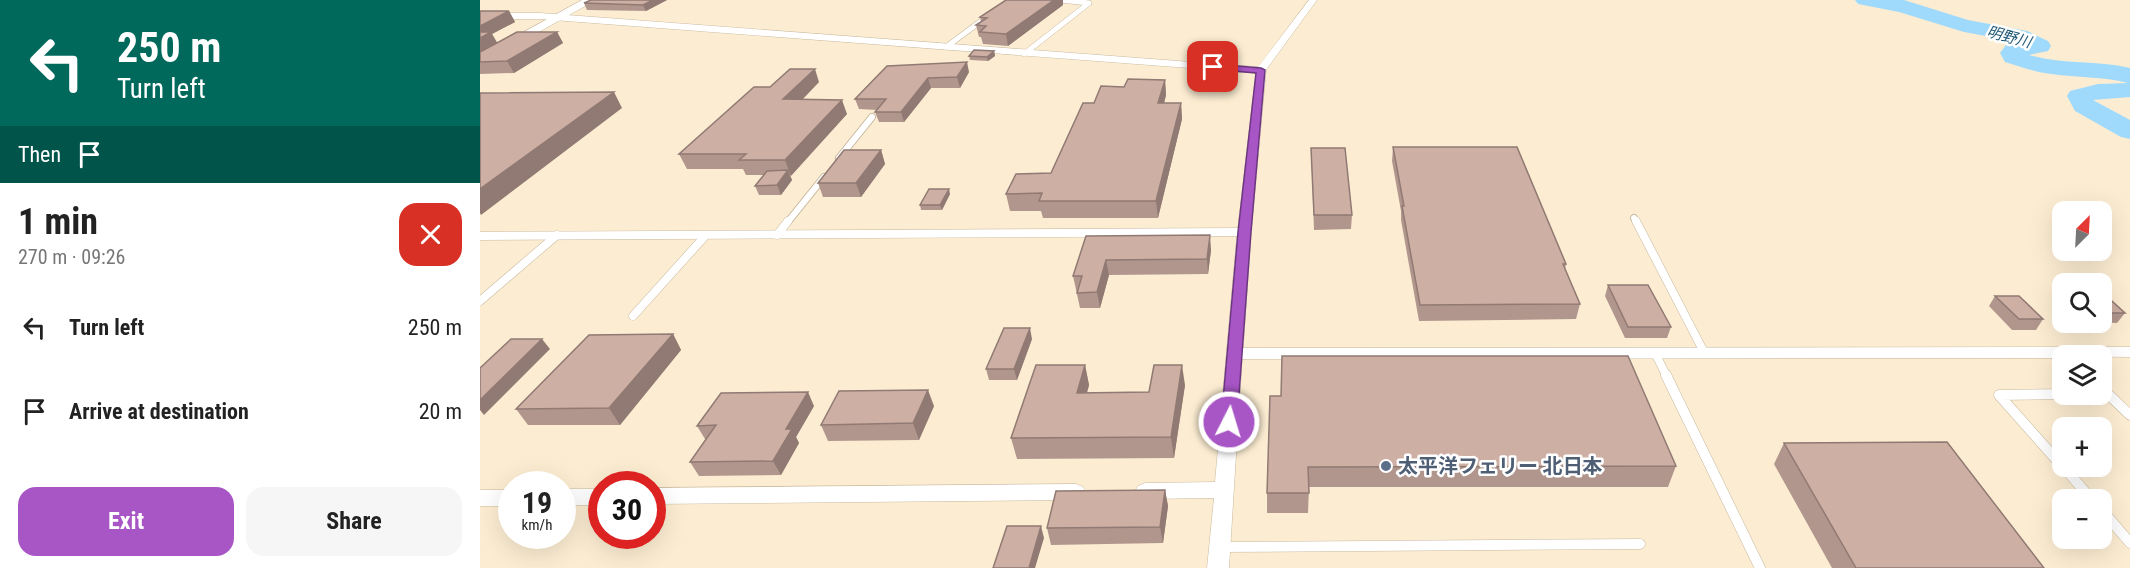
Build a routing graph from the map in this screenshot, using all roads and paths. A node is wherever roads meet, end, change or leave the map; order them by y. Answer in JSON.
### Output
{"nodes":[{"id":1,"x":573,"y":0,"type":"edge"},
{"id":2,"x":590,"y":0,"type":"edge"},
{"id":3,"x":1060,"y":0,"type":"edge"},
{"id":4,"x":1313,"y":0,"type":"edge"},
{"id":5,"x":992,"y":14,"type":"edge"},
{"id":6,"x":480,"y":16,"type":"edge"},
{"id":7,"x":540,"y":16,"type":"junction"},
{"id":8,"x":556,"y":17,"type":"junction"},
{"id":9,"x":946,"y":47,"type":"junction"},
{"id":10,"x":480,"y":49,"type":"edge"},
{"id":11,"x":1024,"y":54,"type":"junction"},
{"id":12,"x":480,"y":61,"type":"edge"},
{"id":13,"x":1261,"y":70,"type":"junction"},
{"id":14,"x":872,"y":117,"type":"dead end"},
{"id":15,"x":836,"y":162,"type":"edge"},
{"id":16,"x":828,"y":172,"type":"edge"},
{"id":17,"x":1634,"y":218,"type":"dead end"},
{"id":18,"x":1244,"y":232,"type":"junction"},
{"id":19,"x":706,"y":235,"type":"junction"},
{"id":20,"x":777,"y":235,"type":"junction"},
{"id":21,"x":480,"y":236,"type":"edge"},
{"id":22,"x":557,"y":236,"type":"junction"},
{"id":23,"x":480,"y":301,"type":"edge"},
{"id":24,"x":633,"y":316,"type":"dead end"},
{"id":25,"x":2130,"y":352,"type":"edge"},
{"id":26,"x":2112,"y":353,"type":"edge"},
{"id":27,"x":1234,"y":354,"type":"junction"},
{"id":28,"x":1705,"y":354,"type":"junction"},
{"id":29,"x":1656,"y":355,"type":"junction"},
{"id":30,"x":2052,"y":358,"type":"edge"},
{"id":31,"x":2052,"y":394,"type":"edge"},
{"id":32,"x":2112,"y":398,"type":"edge"},
{"id":33,"x":2130,"y":415,"type":"edge"},
{"id":34,"x":2052,"y":454,"type":"edge"},
{"id":35,"x":2072,"y":477,"type":"edge"},
{"id":36,"x":2083,"y":489,"type":"edge"},
{"id":37,"x":1223,"y":490,"type":"junction"},
{"id":38,"x":1128,"y":491,"type":"edge"},
{"id":39,"x":1092,"y":492,"type":"edge"},
{"id":40,"x":666,"y":496,"type":"edge"},
{"id":41,"x":480,"y":498,"type":"edge"},
{"id":42,"x":498,"y":498,"type":"edge"},
{"id":43,"x":2112,"y":522,"type":"edge"},
{"id":44,"x":2130,"y":543,"type":"edge"},
{"id":45,"x":1640,"y":544,"type":"dead end"},
{"id":46,"x":1220,"y":547,"type":"junction"},
{"id":47,"x":1218,"y":568,"type":"edge"},
{"id":48,"x":1760,"y":568,"type":"edge"}],
"edges":[{"from":1,"to":7,"type":"street"},
{"from":2,"to":8,"type":"street"},
{"from":3,"to":11,"type":"lane"},
{"from":4,"to":13,"type":"street"},
{"from":5,"to":9,"type":"lane"},
{"from":6,"to":7,"type":"street"},
{"from":7,"to":8,"type":"street"},
{"from":7,"to":10,"type":"street"},
{"from":8,"to":9,"type":"street"},
{"from":8,"to":12,"type":"street"},
{"from":9,"to":11,"type":"street"},
{"from":11,"to":13,"type":"street"},
{"from":13,"to":18,"type":"street"},
{"from":14,"to":15,"type":"lane"},
{"from":16,"to":20,"type":"lane"},
{"from":17,"to":28,"type":"lane"},
{"from":18,"to":20,"type":"street"},
{"from":18,"to":27,"type":"street"},
{"from":19,"to":20,"type":"street"},
{"from":19,"to":22,"type":"street"},
{"from":19,"to":24,"type":"lane"},
{"from":21,"to":22,"type":"street"},
{"from":22,"to":23,"type":"lane"},
{"from":25,"to":26,"type":"street"},
{"from":27,"to":29,"type":"street"},
{"from":27,"to":37,"type":"street"},
{"from":28,"to":29,"type":"street"},
{"from":28,"to":30,"type":"street"},
{"from":29,"to":48,"type":"lane"},
{"from":31,"to":34,"type":"lane"},
{"from":32,"to":33,"type":"lane"},
{"from":35,"to":36,"type":"lane"},
{"from":37,"to":38,"type":"street"},
{"from":37,"to":46,"type":"street"},
{"from":39,"to":40,"type":"street"},
{"from":41,"to":42,"type":"street"},
{"from":43,"to":44,"type":"lane"},
{"from":45,"to":46,"type":"lane"},
{"from":46,"to":47,"type":"street"}]}
